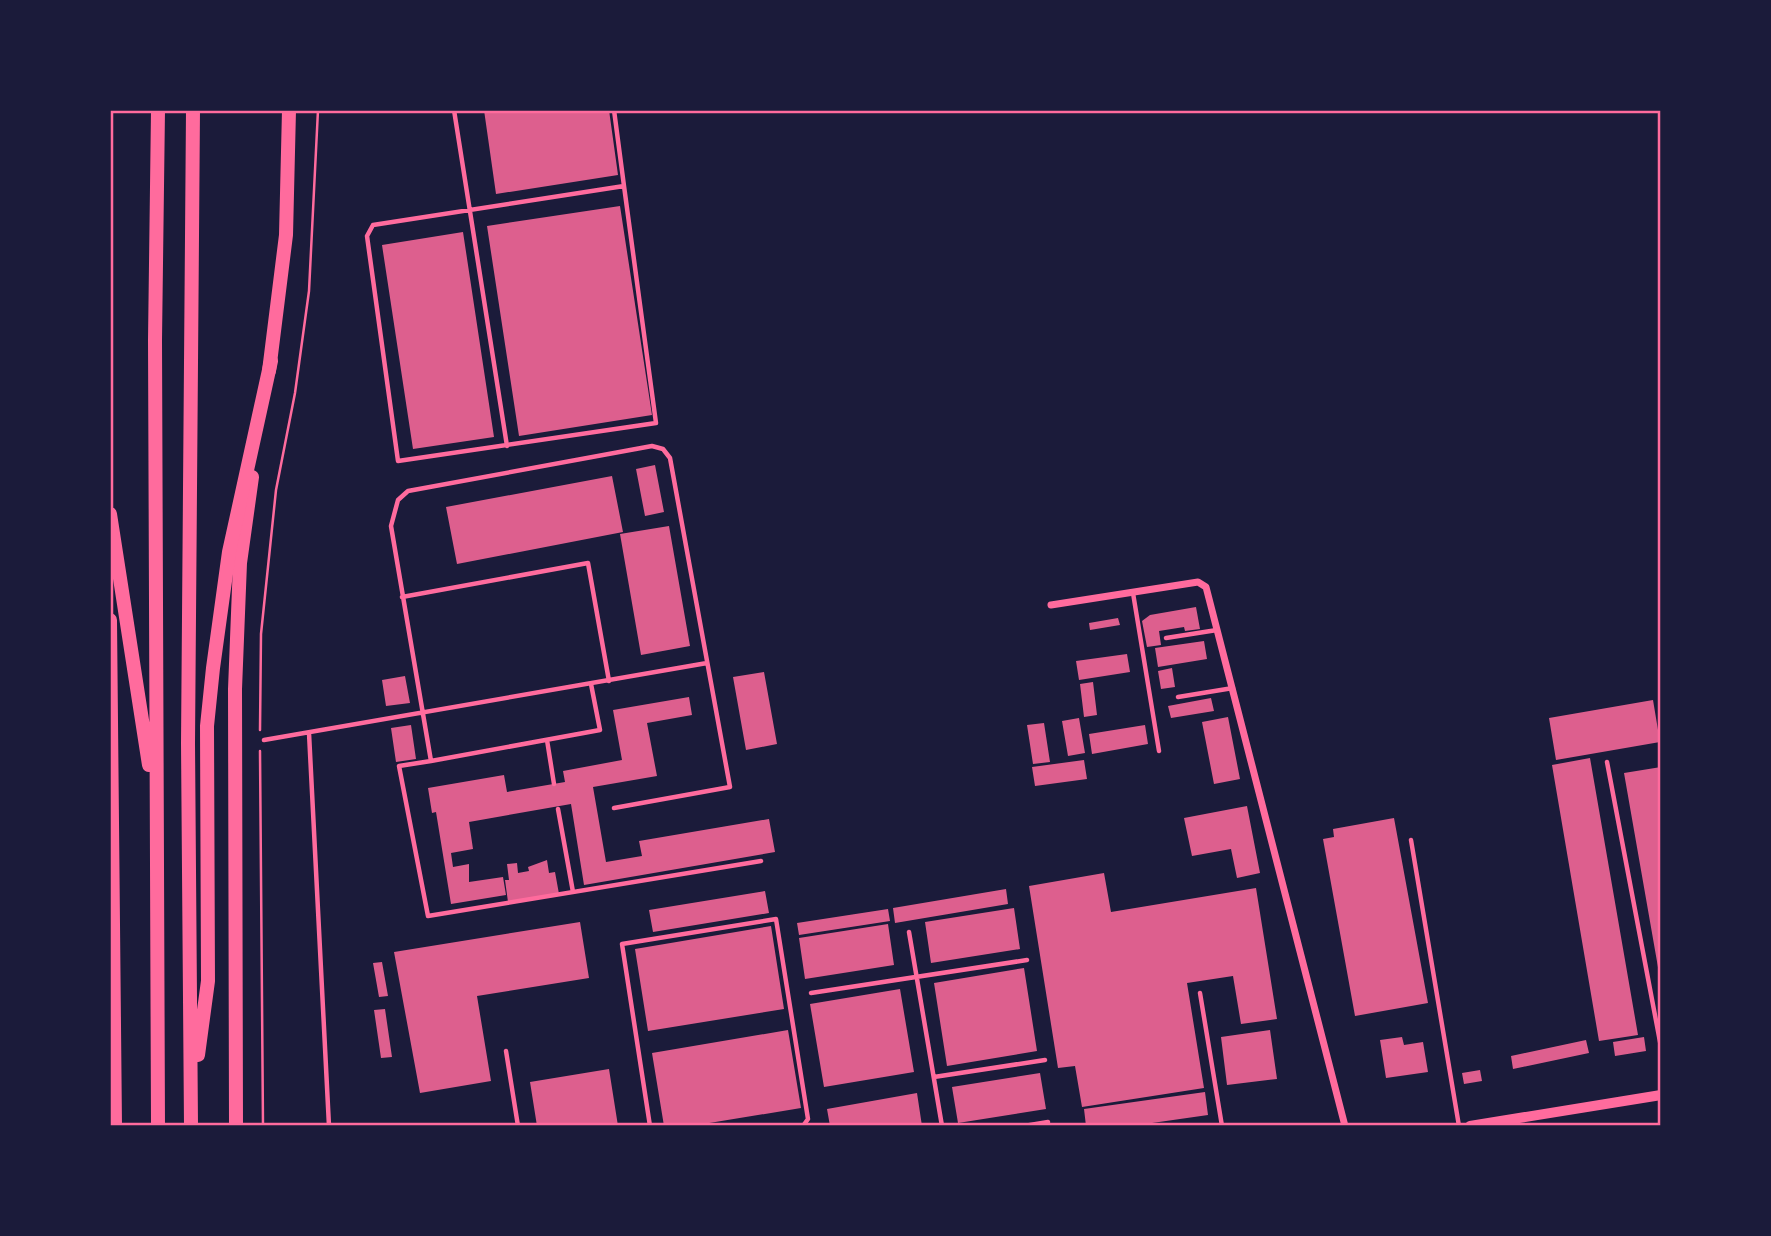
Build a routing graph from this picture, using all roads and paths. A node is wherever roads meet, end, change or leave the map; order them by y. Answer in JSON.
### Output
{"nodes":[{"id":1,"x":158,"y":110,"type":"edge"},
{"id":2,"x":193,"y":110,"type":"edge"},
{"id":3,"x":289,"y":110,"type":"edge"},
{"id":4,"x":318,"y":110,"type":"edge"},
{"id":5,"x":454,"y":110,"type":"edge"},
{"id":6,"x":614,"y":110,"type":"edge"},
{"id":7,"x":624,"y":186,"type":"junction"},
{"id":8,"x":469,"y":208,"type":"junction"},
{"id":9,"x":271,"y":361,"type":"junction"},
{"id":10,"x":507,"y":446,"type":"junction"},
{"id":11,"x":110,"y":514,"type":"edge"},
{"id":12,"x":1133,"y":593,"type":"junction"},
{"id":13,"x":402,"y":597,"type":"junction"},
{"id":14,"x":1051,"y":605,"type":"dead end"},
{"id":15,"x":110,"y":620,"type":"edge"},
{"id":16,"x":1219,"y":630,"type":"junction"},
{"id":17,"x":1166,"y":638,"type":"dead end"},
{"id":18,"x":707,"y":663,"type":"junction"},
{"id":19,"x":609,"y":681,"type":"junction"},
{"id":20,"x":592,"y":684,"type":"junction"},
{"id":21,"x":1234,"y":688,"type":"junction"},
{"id":22,"x":1178,"y":697,"type":"dead end"},
{"id":23,"x":423,"y":714,"type":"junction"},
{"id":24,"x":309,"y":733,"type":"junction"},
{"id":25,"x":264,"y":740,"type":"dead end"},
{"id":26,"x":547,"y":740,"type":"junction"},
{"id":27,"x":1159,"y":751,"type":"dead end"},
{"id":28,"x":431,"y":761,"type":"junction"},
{"id":29,"x":1607,"y":762,"type":"dead end"},
{"id":30,"x":554,"y":783,"type":"dead end"},
{"id":31,"x":614,"y":808,"type":"dead end"},
{"id":32,"x":558,"y":809,"type":"dead end"},
{"id":33,"x":157,"y":829,"type":"junction"},
{"id":34,"x":1411,"y":839,"type":"dead end"},
{"id":35,"x":761,"y":861,"type":"dead end"},
{"id":36,"x":573,"y":892,"type":"junction"},
{"id":37,"x":909,"y":932,"type":"dead end"},
{"id":38,"x":1027,"y":960,"type":"dead end"},
{"id":39,"x":917,"y":977,"type":"junction"},
{"id":40,"x":811,"y":993,"type":"dead end"},
{"id":41,"x":1200,"y":993,"type":"dead end"},
{"id":42,"x":1661,"y":1047,"type":"edge"},
{"id":43,"x":506,"y":1051,"type":"dead end"},
{"id":44,"x":1045,"y":1060,"type":"dead end"},
{"id":45,"x":934,"y":1077,"type":"junction"},
{"id":46,"x":1661,"y":1095,"type":"edge"},
{"id":47,"x":191,"y":1105,"type":"junction"},
{"id":48,"x":1048,"y":1122,"type":"dead end"},
{"id":49,"x":115,"y":1126,"type":"edge"},
{"id":50,"x":158,"y":1126,"type":"edge"},
{"id":51,"x":191,"y":1126,"type":"edge"},
{"id":52,"x":236,"y":1126,"type":"edge"},
{"id":53,"x":263,"y":1126,"type":"edge"},
{"id":54,"x":329,"y":1126,"type":"edge"},
{"id":55,"x":518,"y":1126,"type":"edge"},
{"id":56,"x":650,"y":1126,"type":"edge"},
{"id":57,"x":803,"y":1126,"type":"edge"},
{"id":58,"x":942,"y":1126,"type":"edge"},
{"id":59,"x":1024,"y":1126,"type":"edge"},
{"id":60,"x":1222,"y":1126,"type":"edge"},
{"id":61,"x":1345,"y":1126,"type":"edge"},
{"id":62,"x":1459,"y":1126,"type":"edge"},
{"id":63,"x":1471,"y":1126,"type":"edge"}],
"edges":[{"from":1,"to":33,"type":"main road"},
{"from":2,"to":47,"type":"main road"},
{"from":3,"to":9,"type":"main road"},
{"from":4,"to":53,"type":"path"},
{"from":5,"to":8,"type":"lane"},
{"from":6,"to":7,"type":"lane"},
{"from":7,"to":8,"type":"lane"},
{"from":7,"to":10,"type":"lane"},
{"from":8,"to":10,"type":"lane"},
{"from":8,"to":10,"type":"lane"},
{"from":9,"to":47,"type":"main road"},
{"from":9,"to":52,"type":"main road"},
{"from":11,"to":33,"type":"main road"},
{"from":12,"to":14,"type":"street"},
{"from":12,"to":16,"type":"street"},
{"from":12,"to":27,"type":"lane"},
{"from":13,"to":18,"type":"lane"},
{"from":13,"to":19,"type":"lane"},
{"from":13,"to":23,"type":"lane"},
{"from":15,"to":49,"type":"main road"},
{"from":16,"to":17,"type":"lane"},
{"from":16,"to":21,"type":"street"},
{"from":18,"to":19,"type":"lane"},
{"from":18,"to":31,"type":"lane"},
{"from":19,"to":20,"type":"lane"},
{"from":20,"to":23,"type":"lane"},
{"from":20,"to":26,"type":"lane"},
{"from":21,"to":22,"type":"lane"},
{"from":21,"to":61,"type":"street"},
{"from":23,"to":24,"type":"lane"},
{"from":23,"to":28,"type":"lane"},
{"from":24,"to":25,"type":"lane"},
{"from":24,"to":54,"type":"lane"},
{"from":26,"to":28,"type":"lane"},
{"from":26,"to":30,"type":"lane"},
{"from":28,"to":36,"type":"lane"},
{"from":29,"to":42,"type":"lane"},
{"from":32,"to":36,"type":"lane"},
{"from":33,"to":50,"type":"main road"},
{"from":34,"to":62,"type":"lane"},
{"from":35,"to":36,"type":"lane"},
{"from":37,"to":39,"type":"lane"},
{"from":38,"to":39,"type":"lane"},
{"from":39,"to":40,"type":"lane"},
{"from":39,"to":45,"type":"lane"},
{"from":41,"to":60,"type":"lane"},
{"from":43,"to":55,"type":"lane"},
{"from":44,"to":45,"type":"lane"},
{"from":45,"to":58,"type":"lane"},
{"from":46,"to":63,"type":"street"},
{"from":47,"to":51,"type":"main road"},
{"from":48,"to":59,"type":"lane"},
{"from":56,"to":57,"type":"lane"}]}
